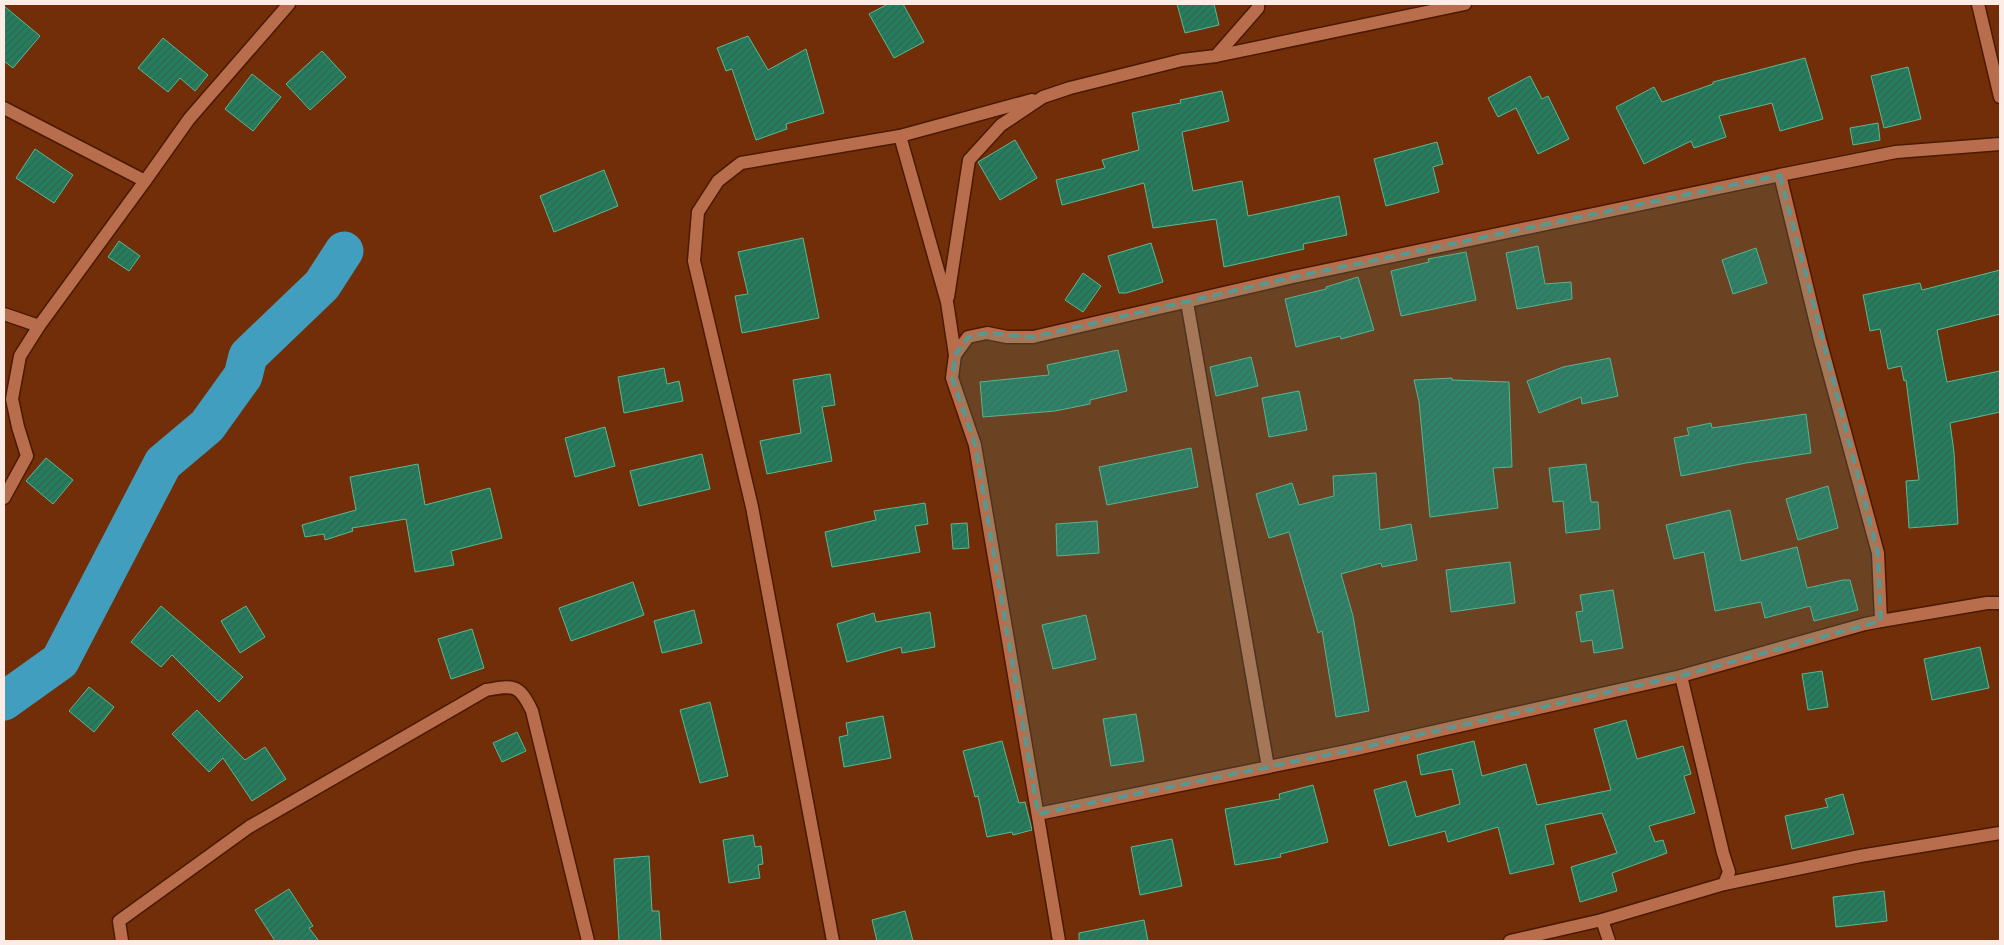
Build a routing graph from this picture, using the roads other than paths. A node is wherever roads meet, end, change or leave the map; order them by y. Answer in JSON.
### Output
{"nodes":[{"id":1,"x":288,"y":4,"type":"edge"},
{"id":2,"x":1258,"y":4,"type":"edge"},
{"id":3,"x":1465,"y":4,"type":"edge"},
{"id":4,"x":1978,"y":4,"type":"edge"},
{"id":5,"x":1216,"y":56,"type":"junction"},
{"id":6,"x":1044,"y":97,"type":"junction"},
{"id":7,"x":2000,"y":97,"type":"edge"},
{"id":8,"x":4,"y":108,"type":"edge"},
{"id":9,"x":900,"y":136,"type":"junction"},
{"id":10,"x":2000,"y":144,"type":"edge"},
{"id":11,"x":1780,"y":175,"type":"junction"},
{"id":12,"x":145,"y":181,"type":"junction"},
{"id":13,"x":947,"y":302,"type":"junction"},
{"id":14,"x":1187,"y":302,"type":"junction"},
{"id":15,"x":4,"y":314,"type":"edge"},
{"id":16,"x":39,"y":326,"type":"junction"},
{"id":17,"x":955,"y":355,"type":"junction"},
{"id":18,"x":4,"y":498,"type":"edge"},
{"id":19,"x":2000,"y":603,"type":"edge"},
{"id":20,"x":1881,"y":621,"type":"junction"},
{"id":21,"x":1681,"y":676,"type":"junction"},
{"id":22,"x":1268,"y":767,"type":"junction"},
{"id":23,"x":1038,"y":814,"type":"junction"},
{"id":24,"x":2000,"y":834,"type":"edge"},
{"id":25,"x":1724,"y":884,"type":"junction"},
{"id":26,"x":1602,"y":920,"type":"junction"},
{"id":27,"x":122,"y":941,"type":"edge"},
{"id":28,"x":588,"y":941,"type":"edge"},
{"id":29,"x":833,"y":941,"type":"edge"},
{"id":30,"x":1060,"y":941,"type":"edge"},
{"id":31,"x":1510,"y":941,"type":"edge"},
{"id":32,"x":1608,"y":941,"type":"edge"}],
"edges":[{"from":1,"to":12,"type":"street"},
{"from":2,"to":5,"type":"street"},
{"from":3,"to":5,"type":"street"},
{"from":4,"to":7,"type":"street"},
{"from":5,"to":6,"type":"street"},
{"from":6,"to":9,"type":"street"},
{"from":6,"to":13,"type":"street"},
{"from":8,"to":12,"type":"street"},
{"from":9,"to":13,"type":"street"},
{"from":9,"to":29,"type":"street"},
{"from":10,"to":11,"type":"street"},
{"from":11,"to":14,"type":"street"},
{"from":11,"to":20,"type":"street"},
{"from":12,"to":16,"type":"street"},
{"from":13,"to":17,"type":"street"},
{"from":14,"to":17,"type":"street"},
{"from":14,"to":22,"type":"street"},
{"from":15,"to":16,"type":"street"},
{"from":16,"to":18,"type":"street"},
{"from":17,"to":23,"type":"street"},
{"from":19,"to":20,"type":"street"},
{"from":20,"to":21,"type":"street"},
{"from":21,"to":22,"type":"street"},
{"from":21,"to":25,"type":"street"},
{"from":22,"to":23,"type":"street"},
{"from":23,"to":30,"type":"street"},
{"from":24,"to":25,"type":"street"},
{"from":25,"to":26,"type":"street"},
{"from":26,"to":31,"type":"street"},
{"from":26,"to":32,"type":"street"},
{"from":27,"to":28,"type":"street"}]}
